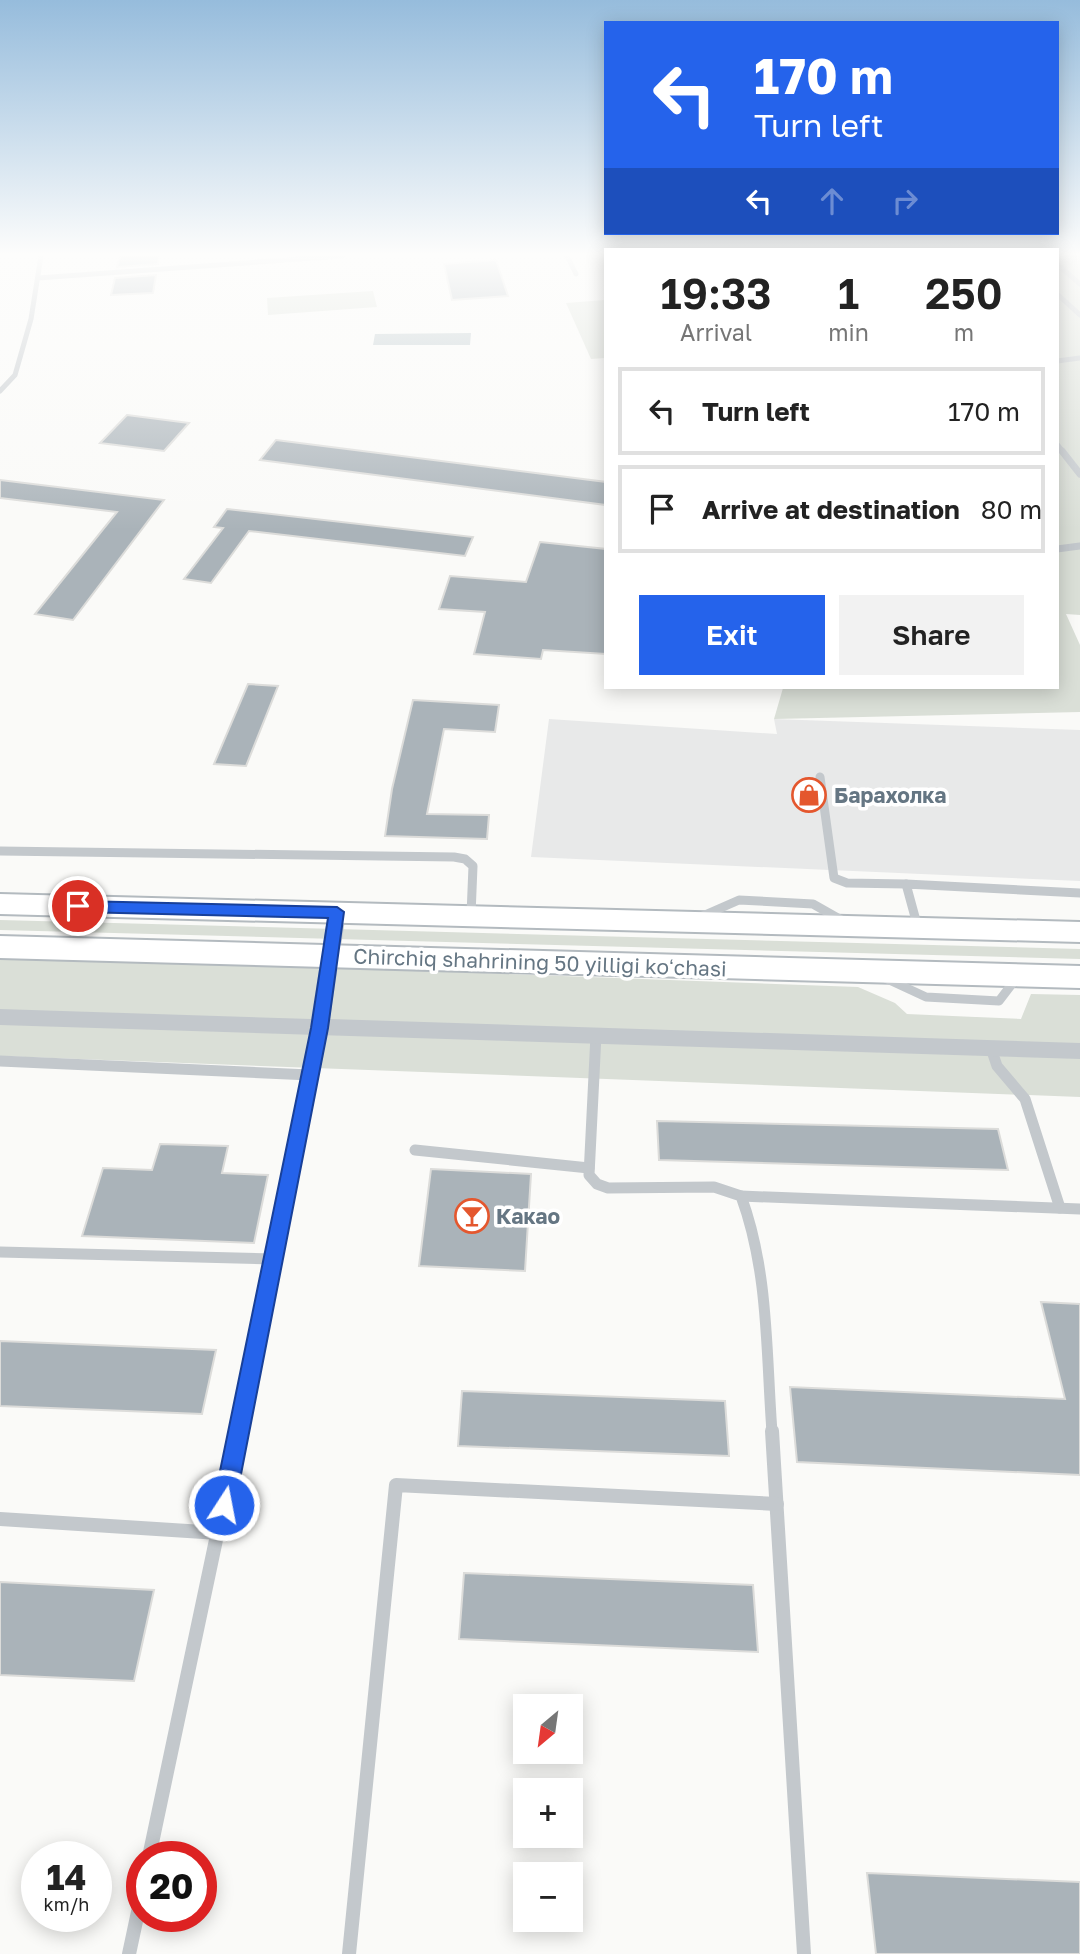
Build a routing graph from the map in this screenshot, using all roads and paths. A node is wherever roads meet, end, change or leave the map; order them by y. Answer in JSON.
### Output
{"nodes":[{"id":1,"x":22,"y":347,"type":"edge"},
{"id":2,"x":1080,"y":358,"type":"edge"},
{"id":3,"x":1059,"y":361,"type":"edge"},
{"id":4,"x":0,"y":391,"type":"edge"},
{"id":5,"x":1059,"y":447,"type":"edge"},
{"id":6,"x":1080,"y":474,"type":"edge"},
{"id":7,"x":1080,"y":546,"type":"edge"},
{"id":8,"x":1059,"y":549,"type":"edge"},
{"id":9,"x":820,"y":777,"type":"dead end"},
{"id":10,"x":0,"y":851,"type":"edge"},
{"id":11,"x":906,"y":884,"type":"junction"},
{"id":12,"x":1080,"y":893,"type":"edge"},
{"id":13,"x":0,"y":904,"type":"edge"},
{"id":14,"x":337,"y":912,"type":"junction"},
{"id":15,"x":471,"y":915,"type":"junction"},
{"id":16,"x":918,"y":928,"type":"junction"},
{"id":17,"x":1080,"y":932,"type":"edge"},
{"id":18,"x":0,"y":947,"type":"edge"},
{"id":19,"x":329,"y":956,"type":"junction"},
{"id":20,"x":1080,"y":977,"type":"edge"},
{"id":21,"x":0,"y":1017,"type":"edge"},
{"id":22,"x":319,"y":1028,"type":"junction"},
{"id":23,"x":596,"y":1035,"type":"junction"},
{"id":24,"x":991,"y":1048,"type":"junction"},
{"id":25,"x":1080,"y":1051,"type":"edge"},
{"id":26,"x":0,"y":1061,"type":"edge"},
{"id":27,"x":310,"y":1075,"type":"junction"},
{"id":28,"x":415,"y":1150,"type":"dead end"},
{"id":29,"x":589,"y":1168,"type":"junction"},
{"id":30,"x":741,"y":1196,"type":"junction"},
{"id":31,"x":1060,"y":1208,"type":"junction"},
{"id":32,"x":1080,"y":1209,"type":"edge"},
{"id":33,"x":0,"y":1252,"type":"edge"},
{"id":34,"x":273,"y":1259,"type":"junction"},
{"id":35,"x":777,"y":1504,"type":"junction"},
{"id":36,"x":0,"y":1519,"type":"edge"},
{"id":37,"x":219,"y":1533,"type":"junction"},
{"id":38,"x":152,"y":1841,"type":"edge"},
{"id":39,"x":134,"y":1932,"type":"edge"},
{"id":40,"x":129,"y":1954,"type":"edge"},
{"id":41,"x":349,"y":1954,"type":"edge"},
{"id":42,"x":804,"y":1954,"type":"edge"}],
"edges":[{"from":1,"to":4,"type":"lane"},
{"from":2,"to":3,"type":"lane"},
{"from":5,"to":6,"type":"lane"},
{"from":7,"to":8,"type":"lane"},
{"from":9,"to":11,"type":"lane"},
{"from":10,"to":15,"type":"lane"},
{"from":11,"to":12,"type":"lane"},
{"from":11,"to":16,"type":"lane"},
{"from":13,"to":14,"type":"main road","name":"Chirchiq shahrining 50 yilligi koʻchasi"},
{"from":14,"to":15,"type":"main road","name":"Chirchiq shahrining 50 yilligi koʻchasi"},
{"from":14,"to":19,"type":"street"},
{"from":15,"to":16,"type":"main road","name":"Chirchiq shahrining 50 yilligi koʻchasi"},
{"from":16,"to":17,"type":"main road","name":"Chirchiq shahrining 50 yilligi koʻchasi"},
{"from":18,"to":19,"type":"main road","name":"Chirchiq shahrining 50 yilligi koʻchasi"},
{"from":19,"to":20,"type":"main road","name":"Chirchiq shahrining 50 yilligi koʻchasi"},
{"from":19,"to":22,"type":"street"},
{"from":21,"to":22,"type":"street"},
{"from":22,"to":23,"type":"street"},
{"from":22,"to":27,"type":"lane"},
{"from":23,"to":24,"type":"street"},
{"from":23,"to":29,"type":"lane"},
{"from":24,"to":25,"type":"street"},
{"from":24,"to":31,"type":"lane"},
{"from":26,"to":27,"type":"lane"},
{"from":27,"to":34,"type":"lane"},
{"from":28,"to":29,"type":"lane"},
{"from":29,"to":30,"type":"lane"},
{"from":30,"to":31,"type":"lane"},
{"from":30,"to":35,"type":"lane"},
{"from":31,"to":32,"type":"lane"},
{"from":33,"to":34,"type":"lane"},
{"from":34,"to":37,"type":"lane"},
{"from":35,"to":41,"type":"lane"},
{"from":35,"to":42,"type":"lane"},
{"from":36,"to":37,"type":"lane"},
{"from":37,"to":38,"type":"lane"},
{"from":39,"to":40,"type":"lane"}]}
